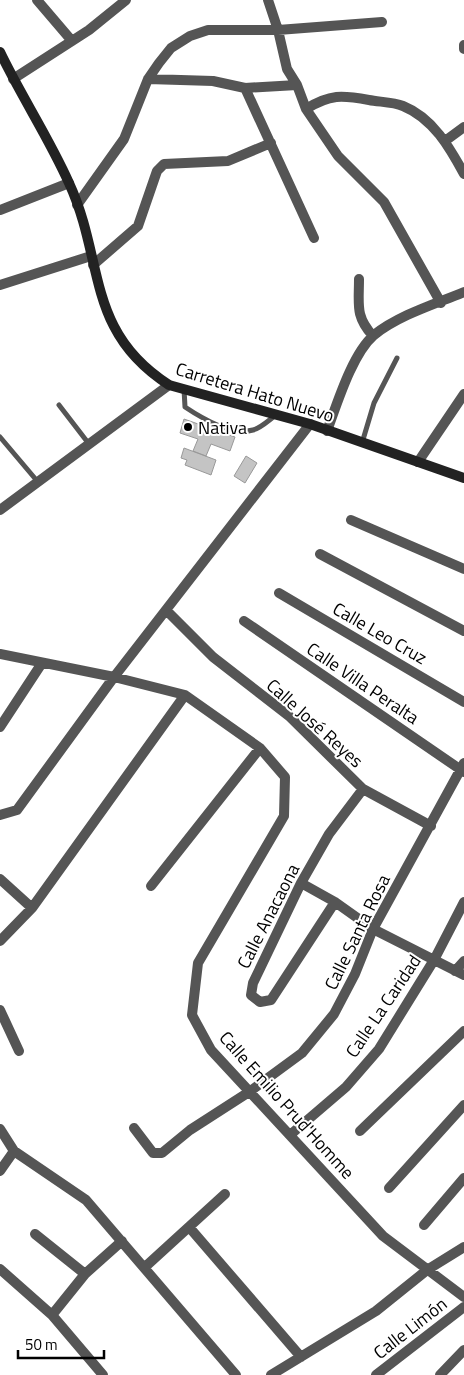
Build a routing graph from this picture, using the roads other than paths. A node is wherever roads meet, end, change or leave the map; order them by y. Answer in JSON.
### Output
{"nodes":[{"id":1,"x":37,"y":0,"type":"edge"},
{"id":2,"x":126,"y":0,"type":"edge"},
{"id":3,"x":268,"y":0,"type":"edge"},
{"id":4,"x":382,"y":22,"type":"dead end"},
{"id":5,"x":278,"y":30,"type":"junction"},
{"id":6,"x":72,"y":41,"type":"junction"},
{"id":7,"x":464,"y":44,"type":"edge"},
{"id":8,"x":464,"y":49,"type":"edge"},
{"id":9,"x":0,"y":52,"type":"edge"},
{"id":10,"x":13,"y":78,"type":"junction"},
{"id":11,"x":148,"y":79,"type":"junction"},
{"id":12,"x":297,"y":85,"type":"junction"},
{"id":13,"x":245,"y":88,"type":"junction"},
{"id":14,"x":306,"y":109,"type":"junction"},
{"id":15,"x":464,"y":127,"type":"edge"},
{"id":16,"x":445,"y":141,"type":"junction"},
{"id":17,"x":271,"y":143,"type":"junction"},
{"id":18,"x":464,"y":174,"type":"edge"},
{"id":19,"x":69,"y":183,"type":"junction"},
{"id":20,"x":77,"y":205,"type":"junction"},
{"id":21,"x":0,"y":210,"type":"edge"},
{"id":22,"x":314,"y":238,"type":"dead end"},
{"id":23,"x":92,"y":260,"type":"junction"},
{"id":24,"x":359,"y":279,"type":"dead end"},
{"id":25,"x":0,"y":285,"type":"edge"},
{"id":26,"x":464,"y":292,"type":"edge"},
{"id":27,"x":441,"y":302,"type":"junction"},
{"id":28,"x":373,"y":336,"type":"junction"},
{"id":29,"x":397,"y":358,"type":"dead end"},
{"id":30,"x":169,"y":385,"type":"junction"},
{"id":31,"x":184,"y":389,"type":"junction"},
{"id":32,"x":464,"y":394,"type":"edge"},
{"id":33,"x":60,"y":405,"type":"dead end"},
{"id":34,"x":278,"y":414,"type":"junction"},
{"id":35,"x":310,"y":424,"type":"junction"},
{"id":36,"x":327,"y":431,"type":"junction"},
{"id":37,"x":0,"y":436,"type":"edge"},
{"id":38,"x":362,"y":443,"type":"junction"},
{"id":39,"x":89,"y":444,"type":"junction"},
{"id":40,"x":418,"y":462,"type":"junction"},
{"id":41,"x":464,"y":478,"type":"edge"},
{"id":42,"x":38,"y":482,"type":"junction"},
{"id":43,"x":0,"y":510,"type":"edge"},
{"id":44,"x":352,"y":520,"type":"dead end"},
{"id":45,"x":320,"y":554,"type":"dead end"},
{"id":46,"x":464,"y":569,"type":"edge"},
{"id":47,"x":279,"y":593,"type":"dead end"},
{"id":48,"x":166,"y":610,"type":"junction"},
{"id":49,"x":244,"y":621,"type":"dead end"},
{"id":50,"x":464,"y":631,"type":"edge"},
{"id":51,"x":0,"y":654,"type":"edge"},
{"id":52,"x":42,"y":663,"type":"junction"},
{"id":53,"x":114,"y":677,"type":"junction"},
{"id":54,"x":185,"y":695,"type":"junction"},
{"id":55,"x":464,"y":702,"type":"edge"},
{"id":56,"x":0,"y":727,"type":"edge"},
{"id":57,"x":260,"y":748,"type":"junction"},
{"id":58,"x":463,"y":768,"type":"edge"},
{"id":59,"x":363,"y":789,"type":"junction"},
{"id":60,"x":0,"y":814,"type":"edge"},
{"id":61,"x":430,"y":826,"type":"junction"},
{"id":62,"x":0,"y":878,"type":"edge"},
{"id":63,"x":301,"y":883,"type":"junction"},
{"id":64,"x":151,"y":886,"type":"dead end"},
{"id":65,"x":335,"y":902,"type":"junction"},
{"id":66,"x":464,"y":902,"type":"edge"},
{"id":67,"x":32,"y":908,"type":"junction"},
{"id":68,"x":373,"y":929,"type":"junction"},
{"id":69,"x":1,"y":938,"type":"edge"},
{"id":70,"x":434,"y":960,"type":"junction"},
{"id":71,"x":464,"y":962,"type":"edge"},
{"id":72,"x":459,"y":973,"type":"edge"},
{"id":73,"x":0,"y":1010,"type":"edge"},
{"id":74,"x":464,"y":1031,"type":"edge"},
{"id":75,"x":19,"y":1051,"type":"dead end"},
{"id":76,"x":249,"y":1092,"type":"junction"},
{"id":77,"x":464,"y":1104,"type":"edge"},
{"id":78,"x":134,"y":1128,"type":"dead end"},
{"id":79,"x":0,"y":1129,"type":"edge"},
{"id":80,"x":360,"y":1131,"type":"dead end"},
{"id":81,"x":290,"y":1135,"type":"junction"},
{"id":82,"x":14,"y":1151,"type":"junction"},
{"id":83,"x":0,"y":1171,"type":"edge"},
{"id":84,"x":464,"y":1178,"type":"edge"},
{"id":85,"x":389,"y":1188,"type":"dead end"},
{"id":86,"x":225,"y":1194,"type":"dead end"},
{"id":87,"x":424,"y":1225,"type":"dead end"},
{"id":88,"x":189,"y":1227,"type":"junction"},
{"id":89,"x":35,"y":1234,"type":"dead end"},
{"id":90,"x":122,"y":1241,"type":"junction"},
{"id":91,"x":464,"y":1247,"type":"edge"},
{"id":92,"x":145,"y":1267,"type":"junction"},
{"id":93,"x":0,"y":1269,"type":"edge"},
{"id":94,"x":426,"y":1270,"type":"junction"},
{"id":95,"x":85,"y":1274,"type":"junction"},
{"id":96,"x":464,"y":1297,"type":"edge"},
{"id":97,"x":464,"y":1307,"type":"edge"},
{"id":98,"x":52,"y":1315,"type":"junction"},
{"id":99,"x":464,"y":1350,"type":"edge"},
{"id":100,"x":301,"y":1357,"type":"junction"},
{"id":101,"x":285,"y":1371,"type":"edge"},
{"id":102,"x":103,"y":1375,"type":"edge"},
{"id":103,"x":236,"y":1375,"type":"edge"},
{"id":104,"x":271,"y":1375,"type":"edge"},
{"id":105,"x":376,"y":1375,"type":"edge"},
{"id":106,"x":440,"y":1375,"type":"edge"}],
"edges":[{"from":1,"to":6,"type":"street"},
{"from":2,"to":6,"type":"street"},
{"from":3,"to":5,"type":"street"},
{"from":4,"to":5,"type":"street"},
{"from":5,"to":11,"type":"street"},
{"from":5,"to":12,"type":"street"},
{"from":6,"to":10,"type":"street"},
{"from":7,"to":8,"type":"street"},
{"from":9,"to":10,"type":"main road","name":"Carretera Hato Nuevo"},
{"from":10,"to":19,"type":"main road","name":"Carretera Hato Nuevo"},
{"from":11,"to":13,"type":"street"},
{"from":11,"to":20,"type":"street"},
{"from":12,"to":13,"type":"street"},
{"from":12,"to":14,"type":"street"},
{"from":13,"to":17,"type":"street"},
{"from":14,"to":16,"type":"street"},
{"from":14,"to":27,"type":"street"},
{"from":15,"to":16,"type":"street"},
{"from":16,"to":18,"type":"street"},
{"from":17,"to":22,"type":"street"},
{"from":17,"to":23,"type":"street"},
{"from":19,"to":20,"type":"main road","name":"Carretera Hato Nuevo"},
{"from":19,"to":21,"type":"street"},
{"from":20,"to":23,"type":"main road","name":"Carretera Hato Nuevo"},
{"from":23,"to":25,"type":"street"},
{"from":23,"to":30,"type":"main road","name":"Carretera Hato Nuevo"},
{"from":24,"to":28,"type":"street"},
{"from":26,"to":27,"type":"street"},
{"from":27,"to":28,"type":"street"},
{"from":28,"to":36,"type":"street"},
{"from":29,"to":38,"type":"lane"},
{"from":30,"to":31,"type":"main road","name":"Carretera Hato Nuevo"},
{"from":30,"to":39,"type":"street"},
{"from":31,"to":34,"type":"main road","name":"Carretera Hato Nuevo"},
{"from":31,"to":34,"type":"lane"},
{"from":32,"to":40,"type":"street"},
{"from":33,"to":39,"type":"lane"},
{"from":34,"to":35,"type":"main road","name":"Carretera Hato Nuevo"},
{"from":35,"to":36,"type":"main road","name":"Carretera Hato Nuevo"},
{"from":35,"to":48,"type":"street"},
{"from":36,"to":38,"type":"main road","name":"Carretera Hato Nuevo"},
{"from":37,"to":42,"type":"lane"},
{"from":38,"to":40,"type":"main road","name":"Carretera Hato Nuevo"},
{"from":39,"to":42,"type":"street"},
{"from":40,"to":41,"type":"main road","name":"Carretera Hato Nuevo"},
{"from":42,"to":43,"type":"street"},
{"from":44,"to":46,"type":"street"},
{"from":45,"to":50,"type":"street"},
{"from":47,"to":55,"type":"street","name":"Calle Leo Cruz"},
{"from":48,"to":53,"type":"street"},
{"from":48,"to":59,"type":"street","name":"Calle José Reyes"},
{"from":49,"to":58,"type":"street","name":"Calle Villa Peralta"},
{"from":51,"to":52,"type":"street","name":"Calle Emilio Prud'Homme"},
{"from":52,"to":53,"type":"street","name":"Calle Emilio Prud'Homme"},
{"from":52,"to":56,"type":"street"},
{"from":53,"to":54,"type":"street","name":"Calle Emilio Prud'Homme"},
{"from":53,"to":60,"type":"street"},
{"from":54,"to":57,"type":"street","name":"Calle Emilio Prud'Homme"},
{"from":54,"to":67,"type":"street"},
{"from":57,"to":64,"type":"street"},
{"from":57,"to":76,"type":"street","name":"Calle Emilio Prud'Homme"},
{"from":58,"to":61,"type":"street","name":"Calle Santa Rosa"},
{"from":59,"to":61,"type":"street","name":"Calle José Reyes"},
{"from":59,"to":63,"type":"street","name":"Calle Anacaona"},
{"from":61,"to":68,"type":"street","name":"Calle Santa Rosa"},
{"from":62,"to":67,"type":"street"},
{"from":63,"to":65,"type":"street"},
{"from":63,"to":65,"type":"street","name":"Calle Anacaona"},
{"from":65,"to":68,"type":"street"},
{"from":66,"to":70,"type":"street","name":"Calle La Caridad"},
{"from":67,"to":69,"type":"street"},
{"from":68,"to":70,"type":"street"},
{"from":68,"to":76,"type":"street","name":"Calle Santa Rosa"},
{"from":70,"to":72,"type":"street"},
{"from":70,"to":81,"type":"street","name":"Calle La Caridad"},
{"from":71,"to":72,"type":"street"},
{"from":73,"to":75,"type":"street"},
{"from":74,"to":80,"type":"street"},
{"from":76,"to":78,"type":"street","name":"Calle Santa Rosa"},
{"from":76,"to":81,"type":"street","name":"Calle Emilio Prud'Homme"},
{"from":77,"to":85,"type":"street"},
{"from":79,"to":82,"type":"street"},
{"from":81,"to":94,"type":"street","name":"Calle Emilio Prud'Homme"},
{"from":82,"to":83,"type":"street"},
{"from":82,"to":90,"type":"street"},
{"from":84,"to":87,"type":"street"},
{"from":86,"to":88,"type":"street"},
{"from":88,"to":92,"type":"street"},
{"from":88,"to":100,"type":"street"},
{"from":89,"to":95,"type":"street"},
{"from":90,"to":92,"type":"street"},
{"from":90,"to":95,"type":"street"},
{"from":91,"to":94,"type":"street"},
{"from":92,"to":103,"type":"street"},
{"from":93,"to":98,"type":"street"},
{"from":94,"to":96,"type":"street","name":"Calle Emilio Prud'Homme"},
{"from":94,"to":100,"type":"street"},
{"from":95,"to":98,"type":"street"},
{"from":97,"to":105,"type":"street","name":"Calle Limón"},
{"from":98,"to":102,"type":"street"},
{"from":99,"to":106,"type":"street"},
{"from":100,"to":101,"type":"street"},
{"from":101,"to":104,"type":"street"}]}
